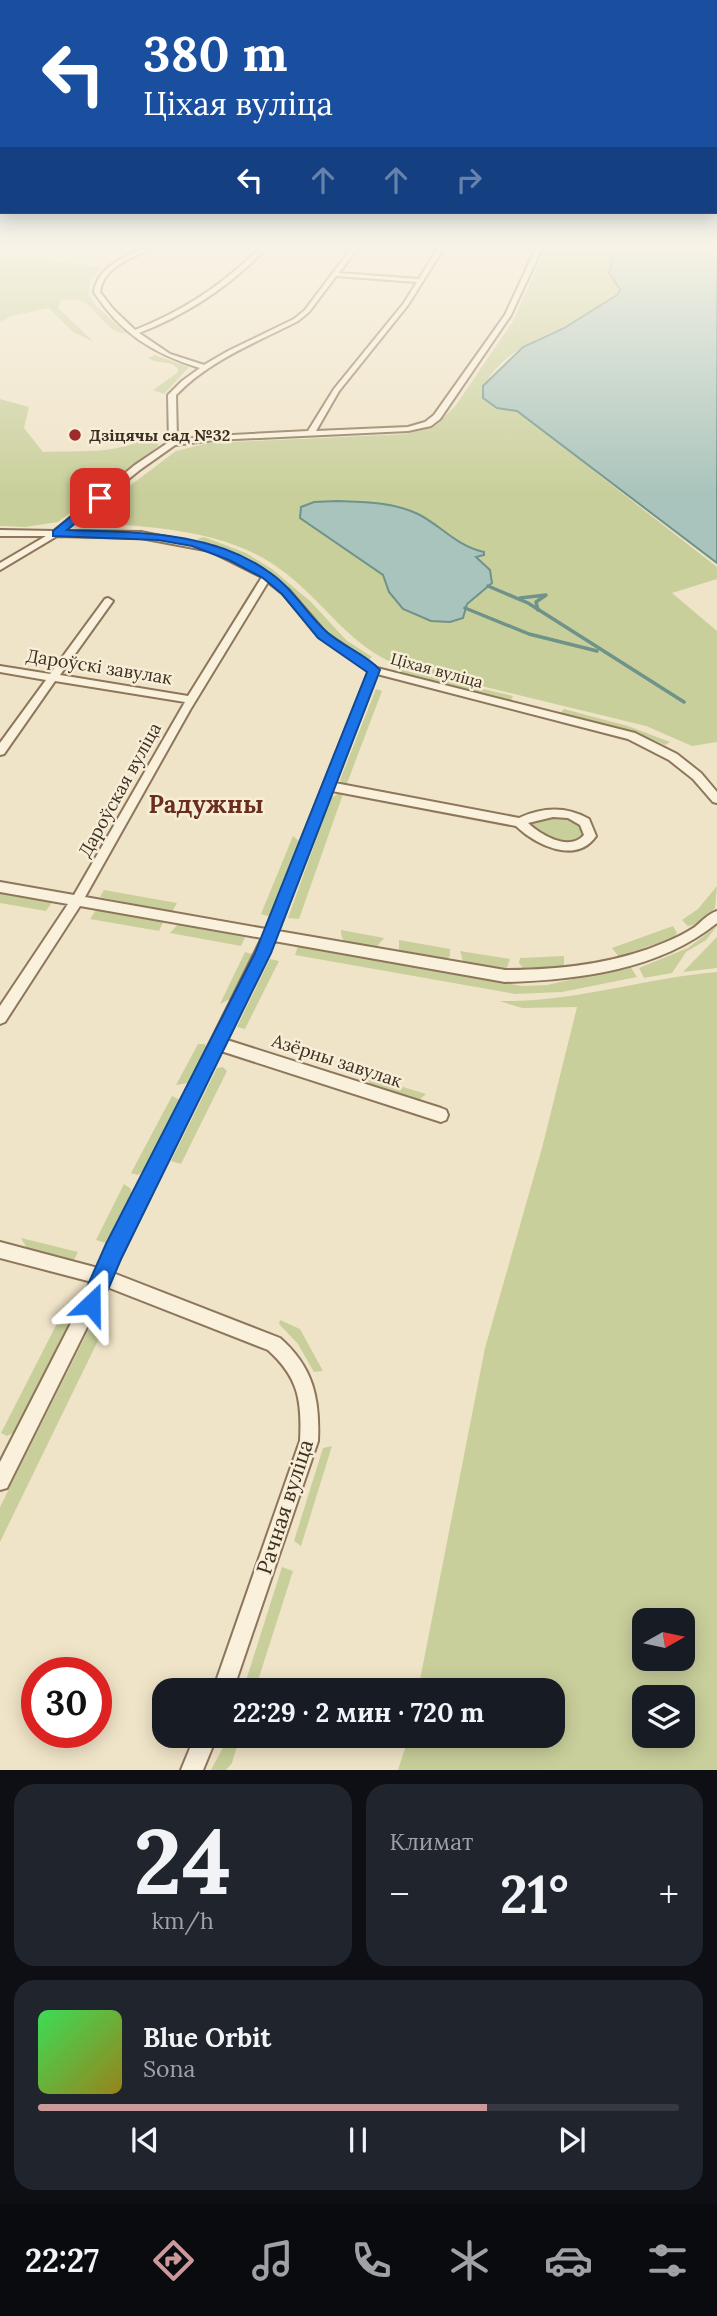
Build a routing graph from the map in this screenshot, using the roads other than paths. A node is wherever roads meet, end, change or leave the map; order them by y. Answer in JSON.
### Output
{"nodes":[{"id":1,"x":132,"y":329,"type":"edge"},
{"id":2,"x":145,"y":329,"type":"edge"},
{"id":3,"x":280,"y":329,"type":"edge"},
{"id":4,"x":384,"y":329,"type":"edge"},
{"id":5,"x":498,"y":329,"type":"edge"},
{"id":6,"x":136,"y":332,"type":"junction"},
{"id":7,"x":208,"y":366,"type":"junction"},
{"id":8,"x":311,"y":433,"type":"junction"},
{"id":9,"x":173,"y":443,"type":"junction"},
{"id":10,"x":0,"y":533,"type":"edge"},
{"id":11,"x":57,"y":533,"type":"junction"},
{"id":12,"x":0,"y":566,"type":"edge"},
{"id":13,"x":267,"y":576,"type":"junction"},
{"id":14,"x":108,"y":601,"type":"dead end"},
{"id":15,"x":0,"y":669,"type":"edge"},
{"id":16,"x":374,"y":670,"type":"junction"},
{"id":17,"x":53,"y":678,"type":"junction"},
{"id":18,"x":192,"y":700,"type":"junction"},
{"id":19,"x":0,"y":751,"type":"edge"},
{"id":20,"x":329,"y":786,"type":"junction"},
{"id":21,"x":717,"y":799,"type":"edge"},
{"id":22,"x":520,"y":822,"type":"junction"},
{"id":23,"x":0,"y":887,"type":"edge"},
{"id":24,"x":78,"y":900,"type":"junction"},
{"id":25,"x":717,"y":916,"type":"edge"},
{"id":26,"x":270,"y":935,"type":"junction"},
{"id":27,"x":0,"y":1018,"type":"edge"},
{"id":28,"x":220,"y":1044,"type":"junction"},
{"id":29,"x":441,"y":1115,"type":"dead end"},
{"id":30,"x":0,"y":1250,"type":"edge"},
{"id":31,"x":103,"y":1277,"type":"junction"},
{"id":32,"x":0,"y":1482,"type":"edge"},
{"id":33,"x":227,"y":1678,"type":"edge"},
{"id":34,"x":201,"y":1748,"type":"edge"},
{"id":35,"x":192,"y":1770,"type":"edge"}],
"edges":[{"from":1,"to":6,"type":"street"},
{"from":2,"to":6,"type":"street"},
{"from":3,"to":7,"type":"street"},
{"from":4,"to":8,"type":"street"},
{"from":5,"to":8,"type":"street"},
{"from":6,"to":7,"type":"street"},
{"from":7,"to":9,"type":"street"},
{"from":8,"to":9,"type":"street"},
{"from":9,"to":11,"type":"street"},
{"from":10,"to":11,"type":"street","name":"Ціхая вуліца"},
{"from":11,"to":12,"type":"street"},
{"from":11,"to":13,"type":"street","name":"Ціхая вуліца"},
{"from":13,"to":16,"type":"street","name":"Ціхая вуліца"},
{"from":13,"to":18,"type":"street","name":"Дароўская вуліца"},
{"from":14,"to":17,"type":"street"},
{"from":15,"to":17,"type":"street","name":"Дароўскі завулак"},
{"from":16,"to":20,"type":"street"},
{"from":16,"to":21,"type":"street","name":"Ціхая вуліца"},
{"from":17,"to":18,"type":"street","name":"Дароўскі завулак"},
{"from":17,"to":19,"type":"street"},
{"from":18,"to":24,"type":"street","name":"Дароўская вуліца"},
{"from":20,"to":22,"type":"street"},
{"from":20,"to":26,"type":"street"},
{"from":22,"to":22,"type":"street"},
{"from":23,"to":24,"type":"street"},
{"from":24,"to":26,"type":"street"},
{"from":24,"to":27,"type":"street","name":"Дароўская вуліца"},
{"from":25,"to":26,"type":"street"},
{"from":26,"to":28,"type":"street"},
{"from":28,"to":29,"type":"street","name":"Азёрны завулак"},
{"from":28,"to":31,"type":"street"},
{"from":30,"to":31,"type":"street","name":"Рачная вуліца"},
{"from":31,"to":32,"type":"street"},
{"from":31,"to":33,"type":"street","name":"Рачная вуліца"},
{"from":34,"to":35,"type":"street"}]}
